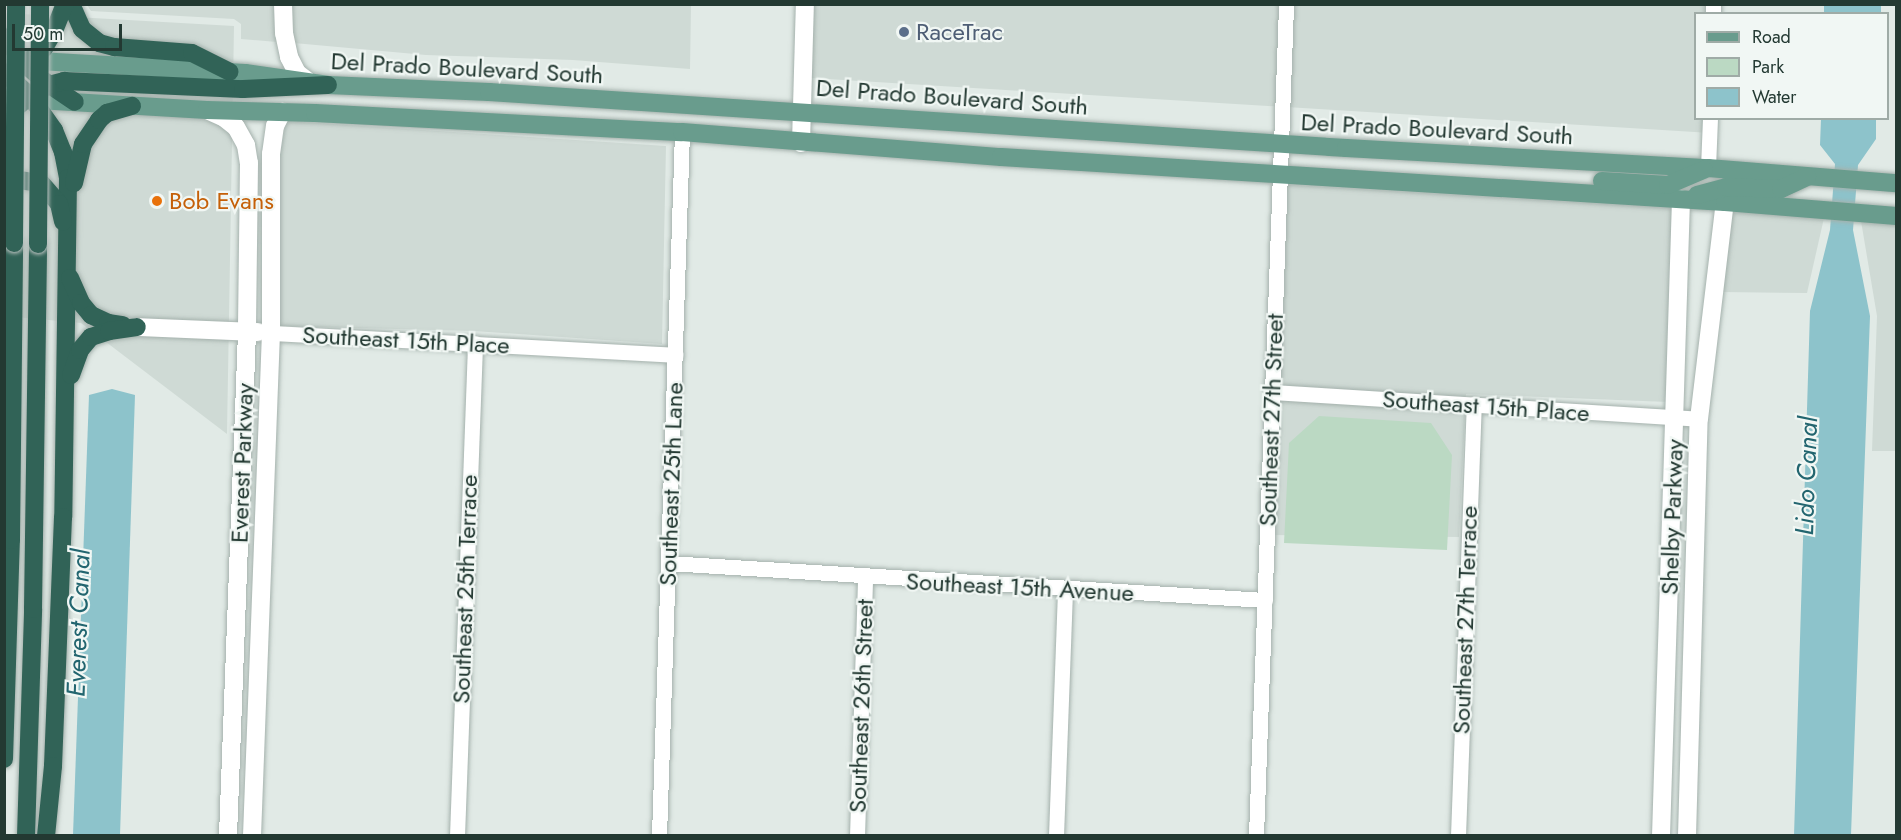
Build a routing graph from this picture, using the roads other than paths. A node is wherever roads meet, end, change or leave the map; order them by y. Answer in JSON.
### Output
{"nodes":[{"id":1,"x":16,"y":4,"type":"edge"},
{"id":2,"x":40,"y":4,"type":"edge"},
{"id":3,"x":64,"y":4,"type":"edge"},
{"id":4,"x":71,"y":4,"type":"edge"},
{"id":5,"x":283,"y":4,"type":"edge"},
{"id":6,"x":805,"y":4,"type":"edge"},
{"id":7,"x":1286,"y":4,"type":"edge"},
{"id":8,"x":4,"y":37,"type":"edge"},
{"id":9,"x":21,"y":61,"type":"edge"},
{"id":10,"x":4,"y":72,"type":"edge"},
{"id":11,"x":230,"y":72,"type":"junction"},
{"id":12,"x":309,"y":82,"type":"junction"},
{"id":13,"x":328,"y":85,"type":"junction"},
{"id":14,"x":49,"y":86,"type":"junction"},
{"id":15,"x":4,"y":98,"type":"edge"},
{"id":16,"x":30,"y":98,"type":"junction"},
{"id":17,"x":75,"y":102,"type":"junction"},
{"id":18,"x":132,"y":106,"type":"junction"},
{"id":19,"x":207,"y":110,"type":"junction"},
{"id":20,"x":802,"y":111,"type":"junction"},
{"id":21,"x":282,"y":112,"type":"junction"},
{"id":22,"x":1710,"y":120,"type":"edge"},
{"id":23,"x":4,"y":122,"type":"edge"},
{"id":24,"x":682,"y":132,"type":"junction"},
{"id":25,"x":801,"y":142,"type":"junction"},
{"id":26,"x":1281,"y":144,"type":"junction"},
{"id":27,"x":1708,"y":168,"type":"junction"},
{"id":28,"x":1280,"y":173,"type":"junction"},
{"id":29,"x":1813,"y":177,"type":"junction"},
{"id":30,"x":1896,"y":183,"type":"edge"},
{"id":31,"x":4,"y":185,"type":"edge"},
{"id":32,"x":1569,"y":192,"type":"junction"},
{"id":33,"x":1681,"y":199,"type":"junction"},
{"id":34,"x":1725,"y":202,"type":"junction"},
{"id":35,"x":69,"y":209,"type":"junction"},
{"id":36,"x":1896,"y":216,"type":"edge"},
{"id":37,"x":68,"y":241,"type":"junction"},
{"id":38,"x":68,"y":273,"type":"junction"},
{"id":39,"x":137,"y":327,"type":"junction"},
{"id":40,"x":247,"y":332,"type":"junction"},
{"id":41,"x":271,"y":333,"type":"junction"},
{"id":42,"x":475,"y":343,"type":"junction"},
{"id":43,"x":675,"y":356,"type":"junction"},
{"id":44,"x":1272,"y":392,"type":"junction"},
{"id":45,"x":64,"y":399,"type":"junction"},
{"id":46,"x":1474,"y":404,"type":"junction"},
{"id":47,"x":1676,"y":418,"type":"junction"},
{"id":48,"x":1699,"y":419,"type":"junction"},
{"id":49,"x":668,"y":563,"type":"junction"},
{"id":50,"x":865,"y":577,"type":"junction"},
{"id":51,"x":1065,"y":589,"type":"junction"},
{"id":52,"x":1265,"y":600,"type":"junction"},
{"id":53,"x":4,"y":759,"type":"edge"},
{"id":54,"x":26,"y":836,"type":"edge"},
{"id":55,"x":46,"y":836,"type":"edge"},
{"id":56,"x":228,"y":836,"type":"edge"},
{"id":57,"x":252,"y":836,"type":"edge"},
{"id":58,"x":457,"y":836,"type":"edge"},
{"id":59,"x":659,"y":836,"type":"edge"},
{"id":60,"x":857,"y":836,"type":"edge"},
{"id":61,"x":1056,"y":836,"type":"edge"},
{"id":62,"x":1257,"y":836,"type":"edge"},
{"id":63,"x":1458,"y":836,"type":"edge"},
{"id":64,"x":1661,"y":836,"type":"edge"},
{"id":65,"x":1687,"y":836,"type":"edge"}],
"edges":[{"from":1,"to":53,"type":"highway","bridge":true},
{"from":2,"to":54,"type":"highway","bridge":true},
{"from":3,"to":9,"type":"highway"},
{"from":4,"to":11,"type":"highway"},
{"from":5,"to":12,"type":"street"},
{"from":6,"to":20,"type":"street"},
{"from":7,"to":26,"type":"street","name":"Southeast 27th Street"},
{"from":8,"to":9,"type":"highway"},
{"from":9,"to":10,"type":"highway"},
{"from":9,"to":11,"type":"main road","name":"Del Prado Boulevard South"},
{"from":9,"to":14,"type":"highway"},
{"from":10,"to":16,"type":"highway"},
{"from":11,"to":12,"type":"main road","name":"Del Prado Boulevard South"},
{"from":12,"to":13,"type":"main road","name":"Del Prado Boulevard South"},
{"from":13,"to":14,"type":"highway"},
{"from":13,"to":20,"type":"main road","name":"Del Prado Boulevard South"},
{"from":14,"to":16,"type":"highway"},
{"from":14,"to":17,"type":"highway"},
{"from":15,"to":16,"type":"main road"},
{"from":16,"to":17,"type":"main road"},
{"from":16,"to":23,"type":"highway"},
{"from":16,"to":35,"type":"highway"},
{"from":17,"to":18,"type":"main road"},
{"from":18,"to":19,"type":"main road"},
{"from":18,"to":35,"type":"highway"},
{"from":19,"to":21,"type":"main road"},
{"from":19,"to":40,"type":"street","name":"Everest Parkway"},
{"from":20,"to":25,"type":"street"},
{"from":20,"to":26,"type":"main road","name":"Del Prado Boulevard South"},
{"from":21,"to":24,"type":"main road"},
{"from":21,"to":41,"type":"street","name":"Everest Parkway"},
{"from":22,"to":27,"type":"street"},
{"from":24,"to":25,"type":"main road"},
{"from":24,"to":43,"type":"street","name":"Southeast 25th Lane"},
{"from":25,"to":28,"type":"main road"},
{"from":26,"to":27,"type":"main road","name":"Del Prado Boulevard South"},
{"from":26,"to":28,"type":"street","name":"Southeast 27th Street"},
{"from":27,"to":29,"type":"main road","name":"Del Prado Boulevard South"},
{"from":27,"to":32,"type":"main road"},
{"from":28,"to":32,"type":"main road"},
{"from":28,"to":44,"type":"street","name":"Southeast 27th Street"},
{"from":29,"to":30,"type":"main road","name":"Del Prado Boulevard South"},
{"from":29,"to":33,"type":"main road"},
{"from":31,"to":37,"type":"highway"},
{"from":32,"to":33,"type":"main road"},
{"from":33,"to":34,"type":"main road"},
{"from":33,"to":47,"type":"street","name":"Shelby Parkway"},
{"from":34,"to":36,"type":"main road"},
{"from":34,"to":48,"type":"street","name":"Shelby Parkway"},
{"from":35,"to":37,"type":"highway"},
{"from":37,"to":38,"type":"highway"},
{"from":38,"to":39,"type":"highway"},
{"from":38,"to":45,"type":"highway"},
{"from":39,"to":40,"type":"street","name":"Southeast 15th Place"},
{"from":39,"to":45,"type":"highway"},
{"from":40,"to":41,"type":"street","name":"Southeast 15th Place"},
{"from":40,"to":56,"type":"street","name":"Everest Parkway"},
{"from":41,"to":42,"type":"street","name":"Southeast 15th Place"},
{"from":41,"to":57,"type":"street","name":"Everest Parkway"},
{"from":42,"to":43,"type":"street","name":"Southeast 15th Place"},
{"from":42,"to":58,"type":"street","name":"Southeast 25th Terrace"},
{"from":43,"to":49,"type":"street","name":"Southeast 25th Lane"},
{"from":44,"to":46,"type":"street","name":"Southeast 15th Place"},
{"from":44,"to":52,"type":"street","name":"Southeast 27th Street"},
{"from":45,"to":55,"type":"highway"},
{"from":46,"to":47,"type":"street","name":"Southeast 15th Place"},
{"from":46,"to":63,"type":"street","name":"Southeast 27th Terrace"},
{"from":47,"to":48,"type":"street","name":"Southeast 15th Place"},
{"from":47,"to":64,"type":"street","name":"Shelby Parkway"},
{"from":48,"to":65,"type":"street","name":"Shelby Parkway"},
{"from":49,"to":50,"type":"street","name":"Southeast 15th Avenue"},
{"from":49,"to":59,"type":"street","name":"Southeast 25th Lane"},
{"from":50,"to":51,"type":"street","name":"Southeast 15th Avenue"},
{"from":50,"to":60,"type":"street","name":"Southeast 26th Street"},
{"from":51,"to":52,"type":"street","name":"Southeast 15th Avenue"},
{"from":51,"to":61,"type":"street"},
{"from":52,"to":62,"type":"street","name":"Southeast 27th Street"}]}
